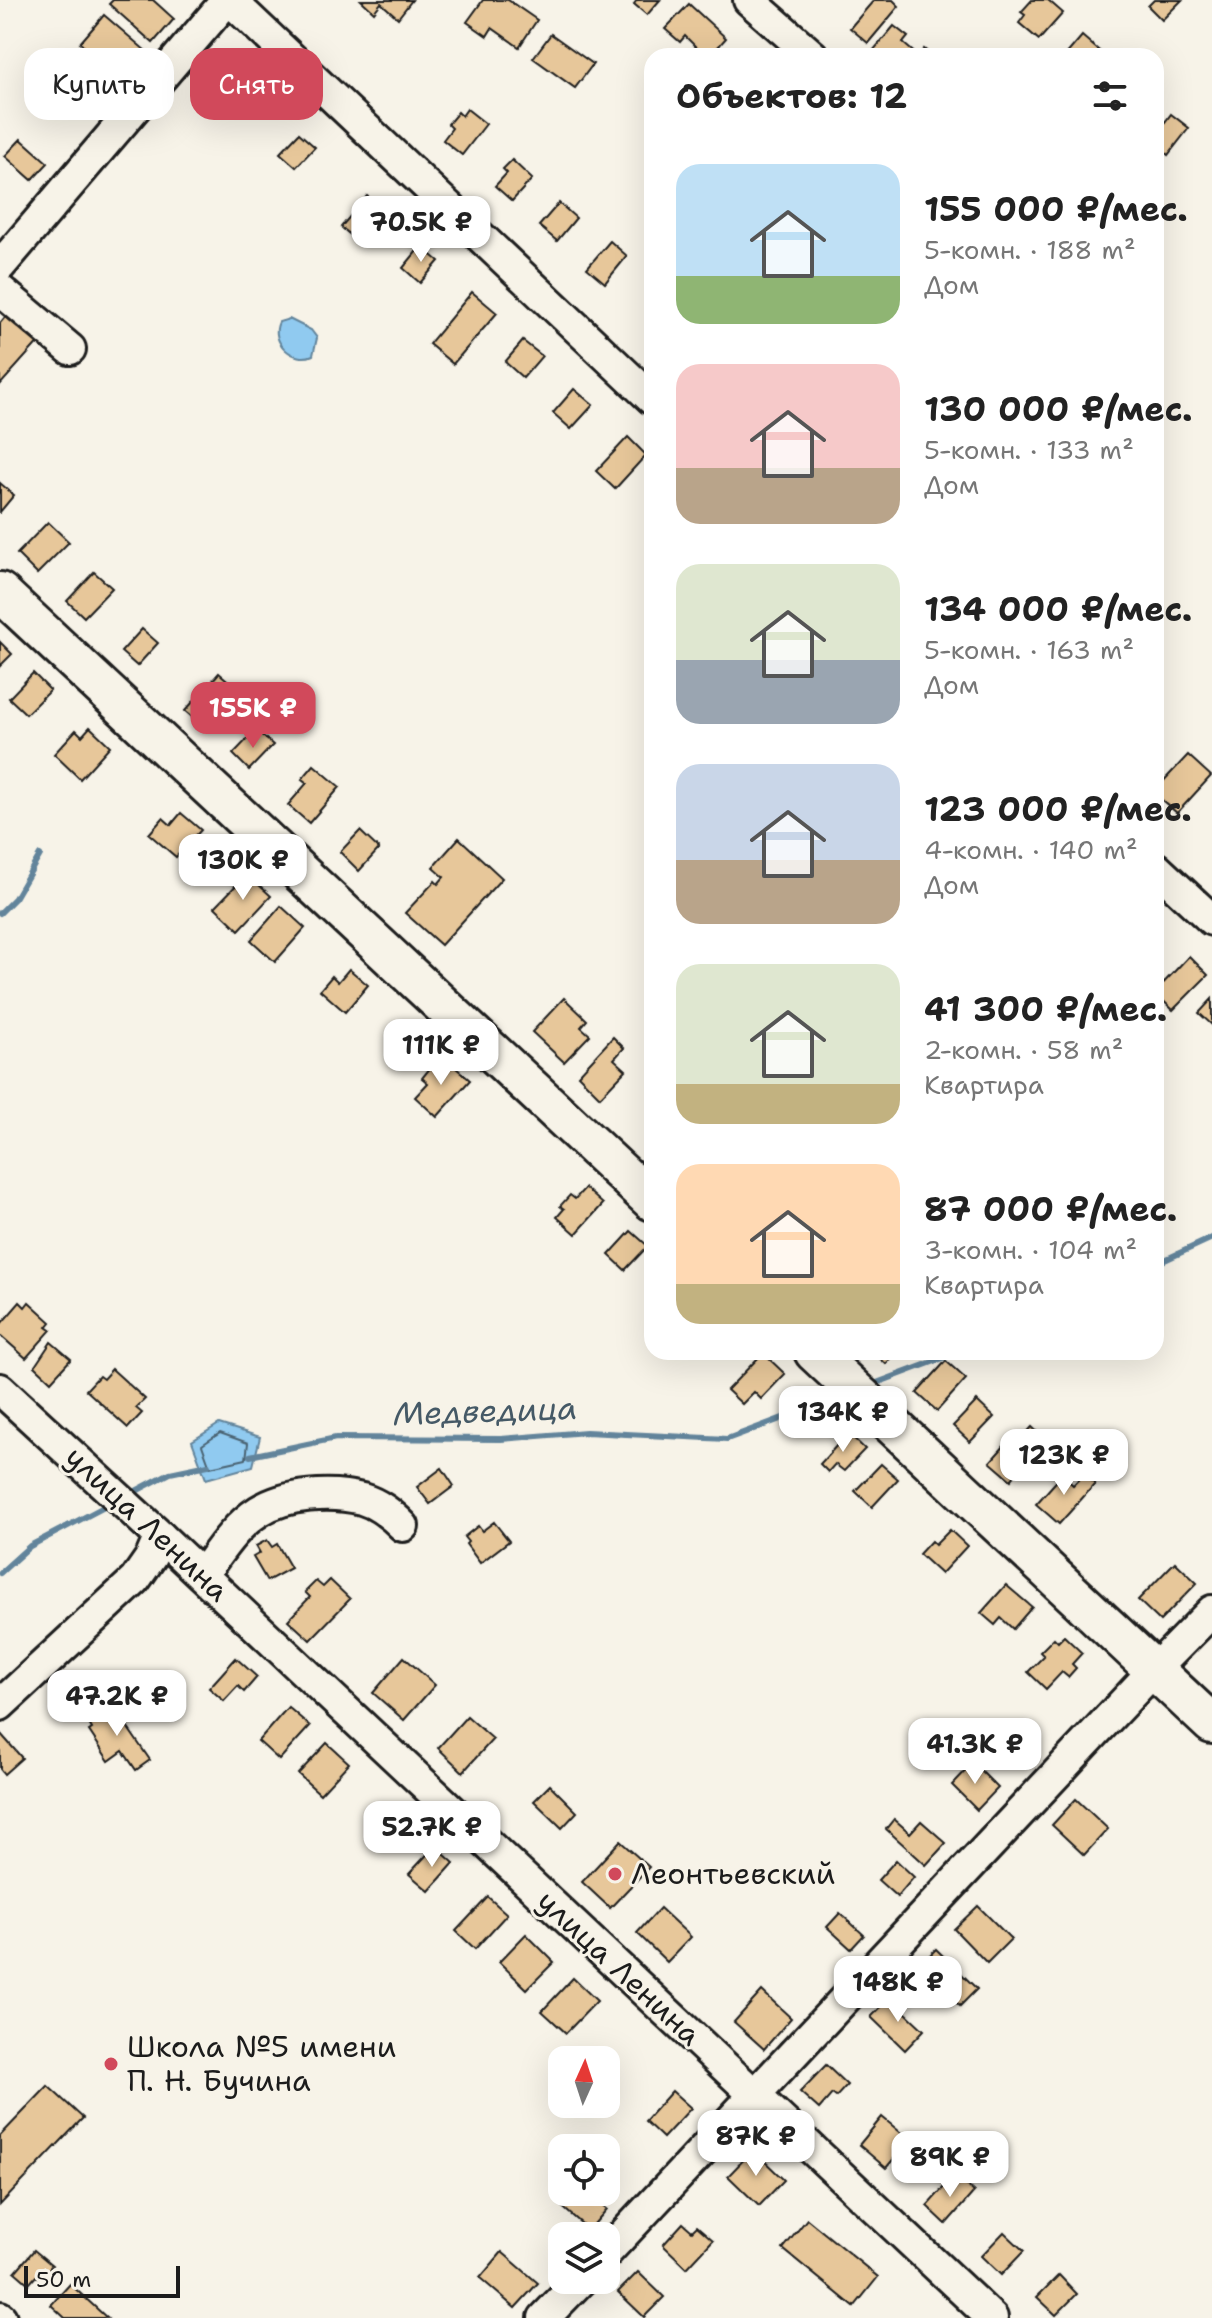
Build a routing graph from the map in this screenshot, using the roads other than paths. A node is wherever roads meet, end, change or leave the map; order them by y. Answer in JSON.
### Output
{"nodes":[{"id":1,"x":229,"y":0,"type":"edge"},
{"id":2,"x":749,"y":0,"type":"edge"},
{"id":3,"x":804,"y":48,"type":"edge"},
{"id":4,"x":0,"y":266,"type":"edge"},
{"id":5,"x":0,"y":290,"type":"edge"},
{"id":6,"x":70,"y":349,"type":"dead end"},
{"id":7,"x":644,"y":391,"type":"edge"},
{"id":8,"x":0,"y":592,"type":"edge"},
{"id":9,"x":1164,"y":875,"type":"edge"},
{"id":10,"x":1212,"y":920,"type":"edge"},
{"id":11,"x":644,"y":1194,"type":"edge"},
{"id":12,"x":823,"y":1360,"type":"edge"},
{"id":13,"x":0,"y":1389,"type":"edge"},
{"id":14,"x":403,"y":1526,"type":"dead end"},
{"id":15,"x":160,"y":1536,"type":"junction"},
{"id":16,"x":202,"y":1575,"type":"junction"},
{"id":17,"x":1212,"y":1611,"type":"edge"},
{"id":18,"x":1154,"y":1670,"type":"junction"},
{"id":19,"x":0,"y":1705,"type":"edge"},
{"id":20,"x":1212,"y":1724,"type":"edge"},
{"id":21,"x":755,"y":2096,"type":"junction"},
{"id":22,"x":620,"y":2238,"type":"edge"},
{"id":23,"x":567,"y":2294,"type":"edge"},
{"id":24,"x":544,"y":2318,"type":"edge"},
{"id":25,"x":992,"y":2318,"type":"edge"}],
"edges":[{"from":1,"to":4,"type":"street"},
{"from":1,"to":7,"type":"street"},
{"from":2,"to":3,"type":"street"},
{"from":5,"to":6,"type":"street"},
{"from":8,"to":11,"type":"main road"},
{"from":9,"to":10,"type":"street"},
{"from":12,"to":18,"type":"main road"},
{"from":13,"to":15,"type":"street","name":"улица Ленина"},
{"from":14,"to":16,"type":"street"},
{"from":15,"to":16,"type":"street","name":"улица Ленина"},
{"from":15,"to":19,"type":"street"},
{"from":16,"to":21,"type":"street","name":"улица Ленина"},
{"from":17,"to":18,"type":"street"},
{"from":18,"to":20,"type":"main road"},
{"from":18,"to":21,"type":"street"},
{"from":21,"to":22,"type":"street"},
{"from":21,"to":25,"type":"street","name":"улица Ленина"},
{"from":23,"to":24,"type":"street"}]}
